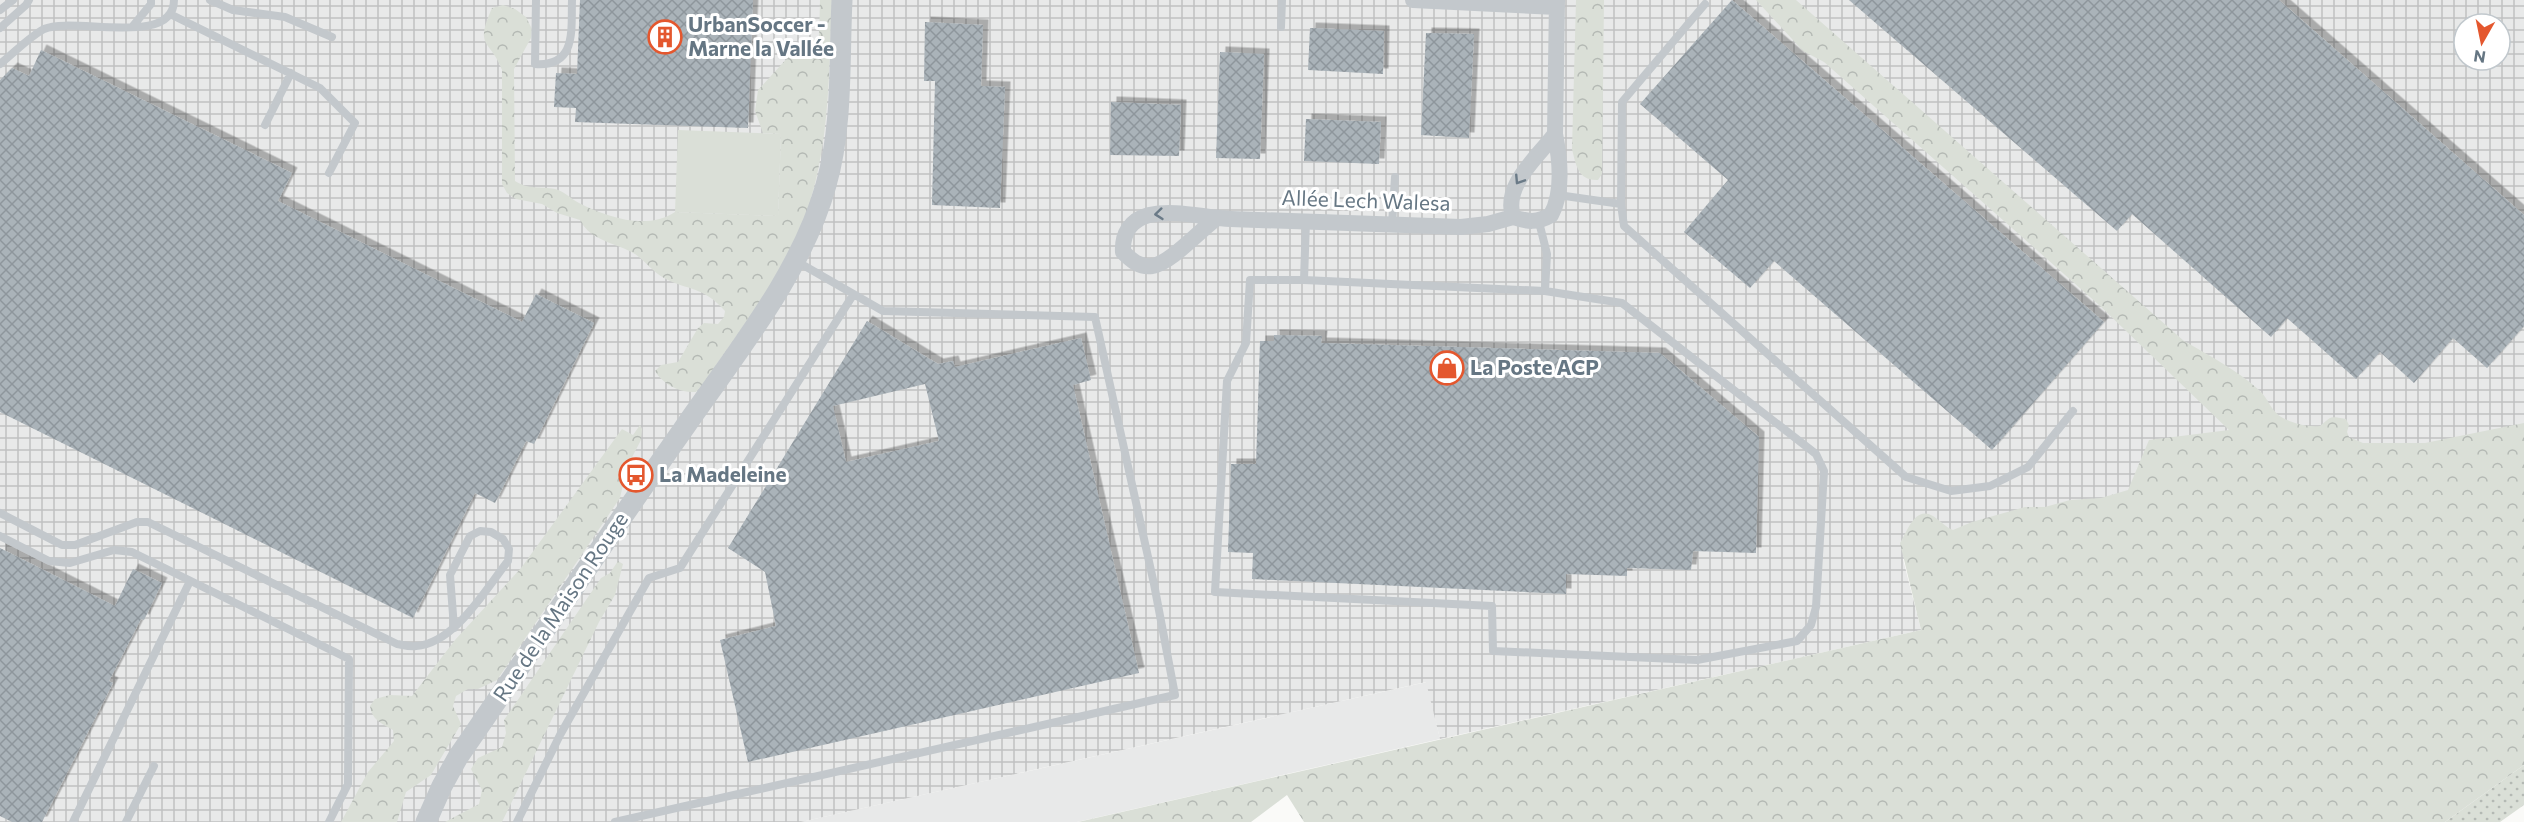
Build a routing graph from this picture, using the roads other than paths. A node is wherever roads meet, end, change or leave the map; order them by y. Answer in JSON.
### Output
{"nodes":[{"id":1,"x":13,"y":0,"type":"edge"},
{"id":2,"x":29,"y":0,"type":"edge"},
{"id":3,"x":151,"y":0,"type":"edge"},
{"id":4,"x":174,"y":0,"type":"edge"},
{"id":5,"x":210,"y":0,"type":"edge"},
{"id":6,"x":536,"y":0,"type":"edge"},
{"id":7,"x":572,"y":0,"type":"edge"},
{"id":8,"x":842,"y":0,"type":"edge"},
{"id":9,"x":1282,"y":0,"type":"edge"},
{"id":10,"x":1413,"y":0,"type":"edge"},
{"id":11,"x":1557,"y":3,"type":"edge"},
{"id":12,"x":1705,"y":4,"type":"dead end"},
{"id":13,"x":0,"y":10,"type":"edge"},
{"id":14,"x":171,"y":14,"type":"junction"},
{"id":15,"x":132,"y":27,"type":"junction"},
{"id":16,"x":1281,"y":27,"type":"dead end"},
{"id":17,"x":0,"y":28,"type":"edge"},
{"id":18,"x":332,"y":37,"type":"dead end"},
{"id":19,"x":0,"y":64,"type":"edge"},
{"id":20,"x":291,"y":73,"type":"junction"},
{"id":21,"x":265,"y":125,"type":"dead end"},
{"id":22,"x":1555,"y":134,"type":"junction"},
{"id":23,"x":329,"y":173,"type":"dead end"},
{"id":24,"x":1395,"y":177,"type":"dead end"},
{"id":25,"x":1558,"y":195,"type":"junction"},
{"id":26,"x":1621,"y":204,"type":"junction"},
{"id":27,"x":1513,"y":217,"type":"junction"},
{"id":28,"x":1217,"y":218,"type":"junction"},
{"id":29,"x":1306,"y":221,"type":"junction"},
{"id":30,"x":1539,"y":222,"type":"junction"},
{"id":31,"x":1392,"y":225,"type":"junction"},
{"id":32,"x":796,"y":261,"type":"junction"},
{"id":33,"x":1304,"y":280,"type":"junction"},
{"id":34,"x":1545,"y":291,"type":"junction"},
{"id":35,"x":853,"y":295,"type":"junction"},
{"id":36,"x":2073,"y":411,"type":"dead end"},
{"id":37,"x":0,"y":513,"type":"edge"},
{"id":38,"x":0,"y":536,"type":"edge"},
{"id":39,"x":190,"y":581,"type":"junction"},
{"id":40,"x":454,"y":628,"type":"junction"},
{"id":41,"x":154,"y":766,"type":"dead end"},
{"id":42,"x":73,"y":822,"type":"edge"},
{"id":43,"x":126,"y":822,"type":"edge"},
{"id":44,"x":329,"y":822,"type":"edge"},
{"id":45,"x":426,"y":822,"type":"edge"},
{"id":46,"x":517,"y":822,"type":"edge"},
{"id":47,"x":615,"y":822,"type":"edge"}],
"edges":[{"from":1,"to":13,"type":"lane"},
{"from":2,"to":17,"type":"lane"},
{"from":3,"to":15,"type":"lane"},
{"from":4,"to":14,"type":"lane"},
{"from":5,"to":18,"type":"lane"},
{"from":6,"to":7,"type":"lane"},
{"from":8,"to":32,"type":"street","name":"Rue de la Maison Rouge"},
{"from":9,"to":16,"type":"lane"},
{"from":10,"to":11,"type":"street"},
{"from":11,"to":22,"type":"street"},
{"from":12,"to":26,"type":"lane"},
{"from":14,"to":15,"type":"lane"},
{"from":14,"to":20,"type":"lane"},
{"from":15,"to":19,"type":"lane"},
{"from":20,"to":21,"type":"lane"},
{"from":20,"to":23,"type":"lane"},
{"from":22,"to":25,"type":"street"},
{"from":22,"to":27,"type":"street","one_way":true},
{"from":24,"to":31,"type":"lane"},
{"from":25,"to":26,"type":"lane"},
{"from":25,"to":30,"type":"street"},
{"from":26,"to":36,"type":"lane"},
{"from":27,"to":30,"type":"street","name":"Allée Lech Walesa"},
{"from":27,"to":31,"type":"street","name":"Allée Lech Walesa"},
{"from":28,"to":28,"type":"street","name":"Allée Lech Walesa","one_way":true},
{"from":28,"to":29,"type":"street","name":"Allée Lech Walesa"},
{"from":29,"to":31,"type":"street","name":"Allée Lech Walesa"},
{"from":29,"to":33,"type":"lane"},
{"from":30,"to":34,"type":"lane"},
{"from":32,"to":35,"type":"lane"},
{"from":32,"to":45,"type":"street","name":"Rue de la Maison Rouge"},
{"from":33,"to":34,"type":"lane"},
{"from":33,"to":34,"type":"lane"},
{"from":35,"to":46,"type":"lane"},
{"from":35,"to":47,"type":"lane"},
{"from":37,"to":40,"type":"lane"},
{"from":38,"to":39,"type":"lane"},
{"from":39,"to":42,"type":"lane"},
{"from":39,"to":44,"type":"lane"},
{"from":40,"to":40,"type":"lane"},
{"from":41,"to":43,"type":"lane"}]}
